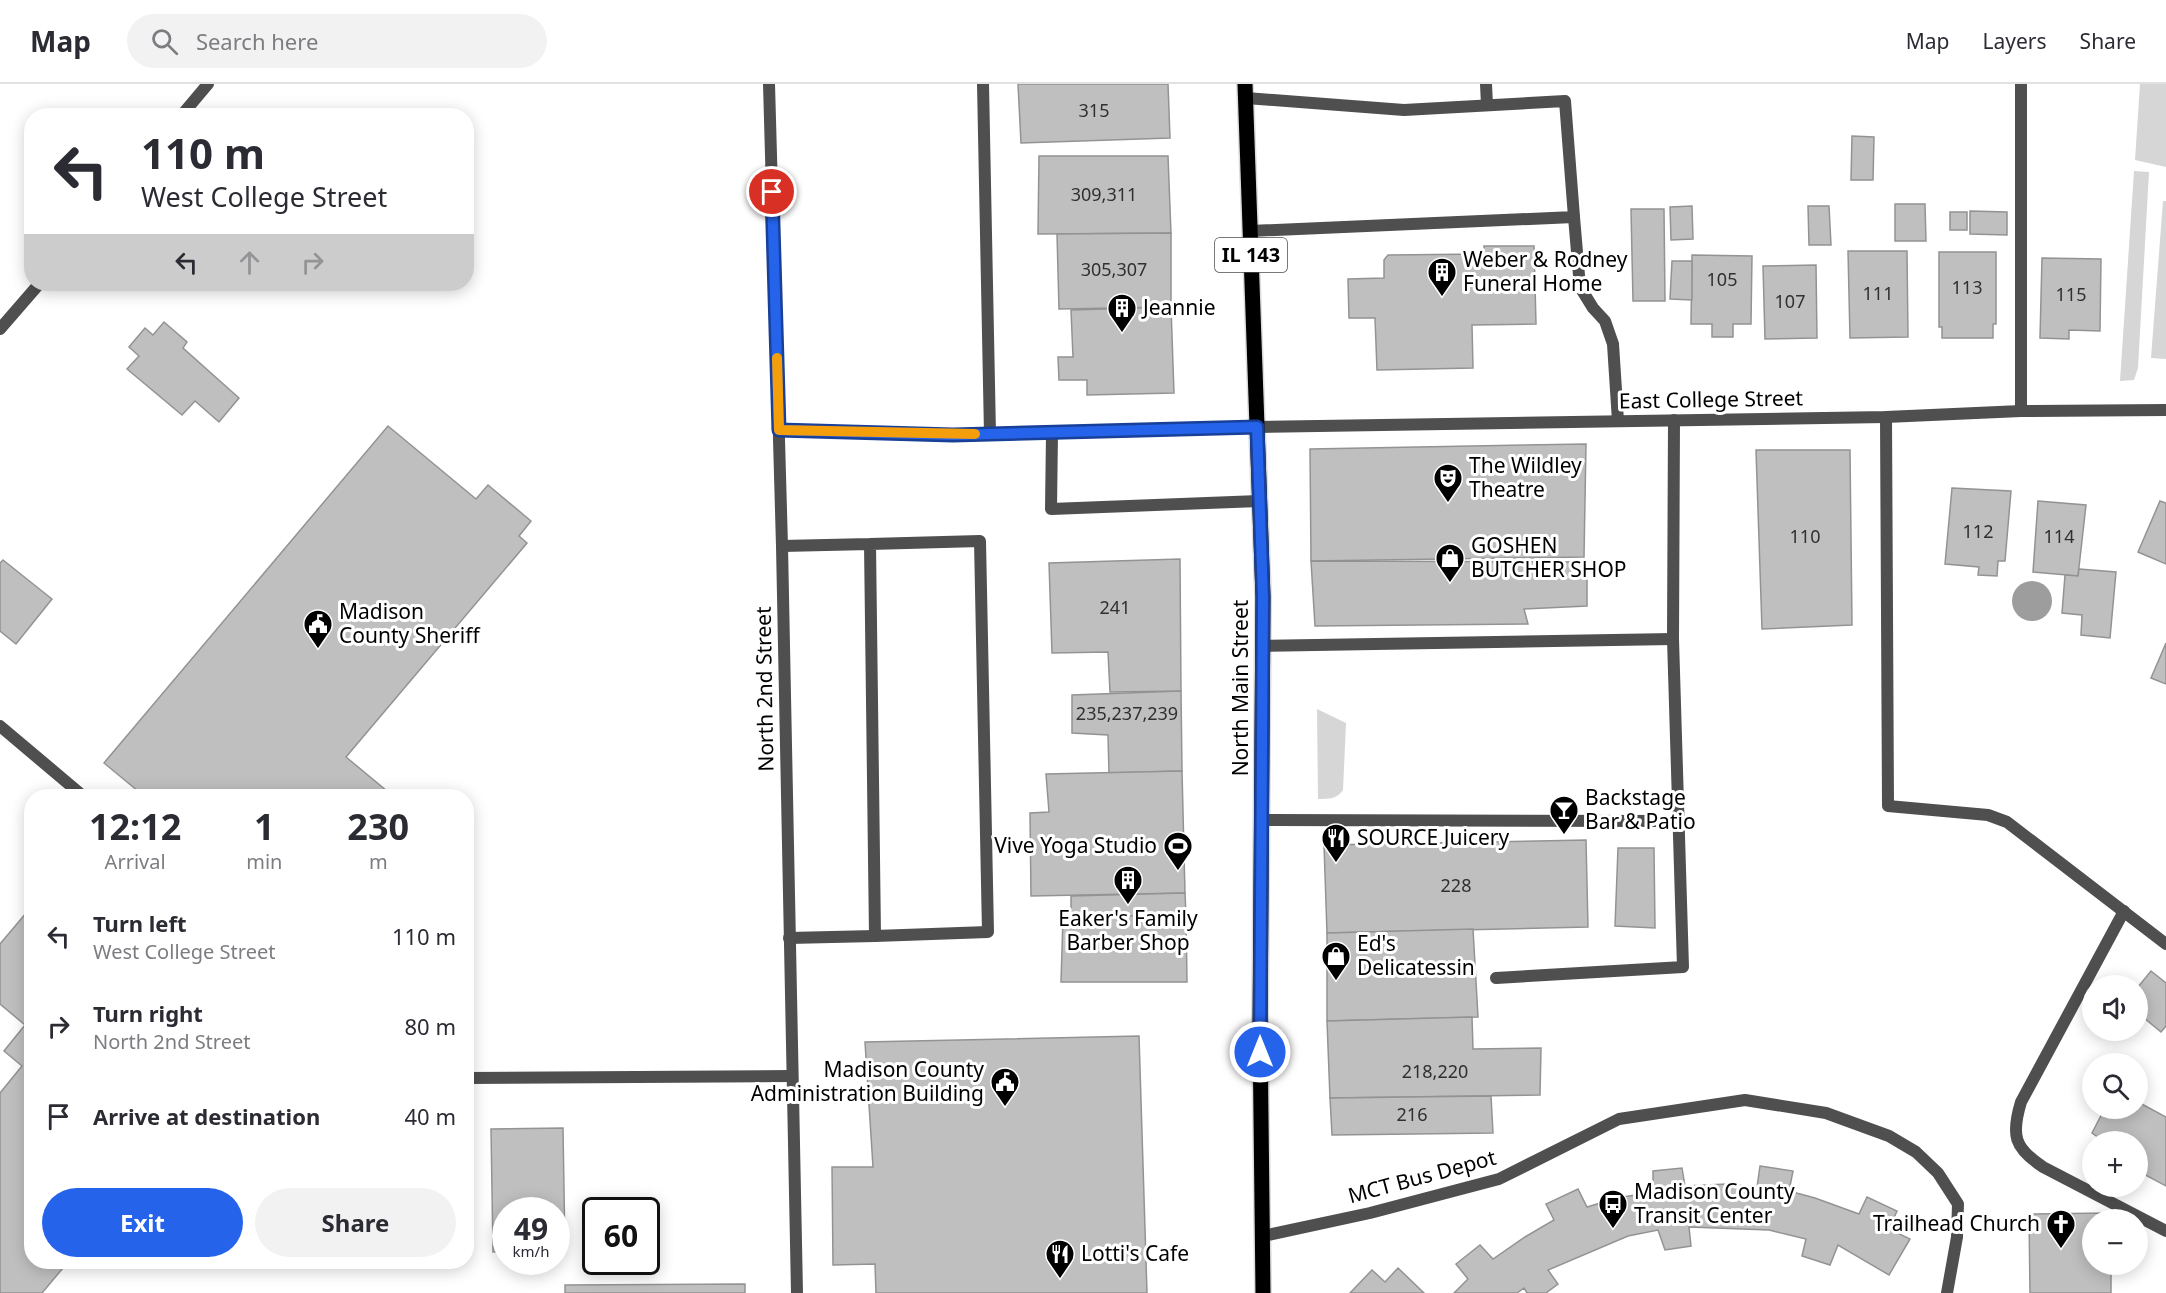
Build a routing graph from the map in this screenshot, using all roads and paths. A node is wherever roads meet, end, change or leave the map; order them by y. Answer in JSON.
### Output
{"nodes":[{"id":1,"x":208,"y":84,"type":"edge"},
{"id":2,"x":769,"y":84,"type":"edge"},
{"id":3,"x":983,"y":84,"type":"edge"},
{"id":4,"x":1486,"y":84,"type":"edge"},
{"id":5,"x":2021,"y":84,"type":"edge"},
{"id":6,"x":1246,"y":91,"type":"edge"},
{"id":7,"x":1487,"y":105,"type":"junction"},
{"id":8,"x":188,"y":108,"type":"edge"},
{"id":9,"x":1574,"y":217,"type":"junction"},
{"id":10,"x":1250,"y":231,"type":"junction"},
{"id":11,"x":33,"y":291,"type":"edge"},
{"id":12,"x":0,"y":329,"type":"edge"},
{"id":13,"x":2166,"y":410,"type":"edge"},
{"id":14,"x":2021,"y":411,"type":"junction"},
{"id":15,"x":1886,"y":417,"type":"junction"},
{"id":16,"x":1674,"y":420,"type":"junction"},
{"id":17,"x":1618,"y":421,"type":"junction"},
{"id":18,"x":1257,"y":427,"type":"junction"},
{"id":19,"x":779,"y":430,"type":"junction"},
{"id":20,"x":1052,"y":433,"type":"junction"},
{"id":21,"x":990,"y":434,"type":"junction"},
{"id":22,"x":1259,"y":501,"type":"junction"},
{"id":23,"x":870,"y":544,"type":"junction"},
{"id":24,"x":782,"y":546,"type":"junction"},
{"id":25,"x":1673,"y":639,"type":"junction"},
{"id":26,"x":1262,"y":646,"type":"junction"},
{"id":27,"x":0,"y":726,"type":"edge"},
{"id":28,"x":75,"y":789,"type":"edge"},
{"id":29,"x":1261,"y":820,"type":"junction"},
{"id":30,"x":1678,"y":821,"type":"junction"},
{"id":31,"x":2124,"y":910,"type":"junction"},
{"id":32,"x":875,"y":936,"type":"junction"},
{"id":33,"x":789,"y":938,"type":"junction"},
{"id":34,"x":2166,"y":944,"type":"edge"},
{"id":35,"x":1496,"y":978,"type":"dead end"},
{"id":36,"x":792,"y":1076,"type":"junction"},
{"id":37,"x":474,"y":1078,"type":"edge"},
{"id":38,"x":2166,"y":1231,"type":"edge"},
{"id":39,"x":1263,"y":1236,"type":"junction"},
{"id":40,"x":797,"y":1293,"type":"edge"},
{"id":41,"x":1263,"y":1293,"type":"edge"},
{"id":42,"x":1947,"y":1293,"type":"edge"}],
"edges":[{"from":1,"to":8,"type":"street"},
{"from":2,"to":19,"type":"street","name":"North 2nd Street"},
{"from":3,"to":21,"type":"street"},
{"from":4,"to":7,"type":"street"},
{"from":5,"to":14,"type":"street"},
{"from":6,"to":7,"type":"street"},
{"from":6,"to":10,"type":"main road","name":"North Main Street","number":"IL 143"},
{"from":7,"to":9,"type":"street"},
{"from":9,"to":10,"type":"street"},
{"from":9,"to":17,"type":"street"},
{"from":10,"to":18,"type":"main road","name":"North Main Street","number":"IL 143"},
{"from":11,"to":12,"type":"street"},
{"from":13,"to":14,"type":"street","name":"East College Street"},
{"from":14,"to":15,"type":"street","name":"East College Street"},
{"from":15,"to":16,"type":"street","name":"East College Street"},
{"from":15,"to":31,"type":"street"},
{"from":16,"to":17,"type":"street","name":"East College Street"},
{"from":16,"to":25,"type":"street"},
{"from":17,"to":18,"type":"street","name":"East College Street"},
{"from":18,"to":20,"type":"street","name":"East College Street"},
{"from":18,"to":22,"type":"main road","name":"North Main Street","number":"IL 143"},
{"from":19,"to":21,"type":"street","name":"East College Street"},
{"from":19,"to":24,"type":"street","name":"North 2nd Street"},
{"from":20,"to":21,"type":"street","name":"East College Street"},
{"from":20,"to":22,"type":"street"},
{"from":22,"to":26,"type":"main road","name":"North Main Street","number":"IL 143"},
{"from":23,"to":24,"type":"street"},
{"from":23,"to":32,"type":"street"},
{"from":23,"to":32,"type":"street"},
{"from":24,"to":33,"type":"street","name":"North 2nd Street"},
{"from":25,"to":26,"type":"street"},
{"from":25,"to":30,"type":"street"},
{"from":26,"to":29,"type":"main road","name":"North Main Street","number":"IL 143"},
{"from":27,"to":28,"type":"street"},
{"from":29,"to":30,"type":"street"},
{"from":29,"to":39,"type":"main road","name":"North Main Street","number":"IL 143"},
{"from":30,"to":35,"type":"street"},
{"from":31,"to":34,"type":"street"},
{"from":31,"to":38,"type":"street"},
{"from":32,"to":33,"type":"street"},
{"from":33,"to":36,"type":"street","name":"North 2nd Street"},
{"from":36,"to":37,"type":"street"},
{"from":36,"to":40,"type":"street","name":"North 2nd Street"},
{"from":39,"to":41,"type":"main road","name":"North Main Street","number":"IL 143"},
{"from":39,"to":42,"type":"street","name":"MCT Bus Depot"}]}
